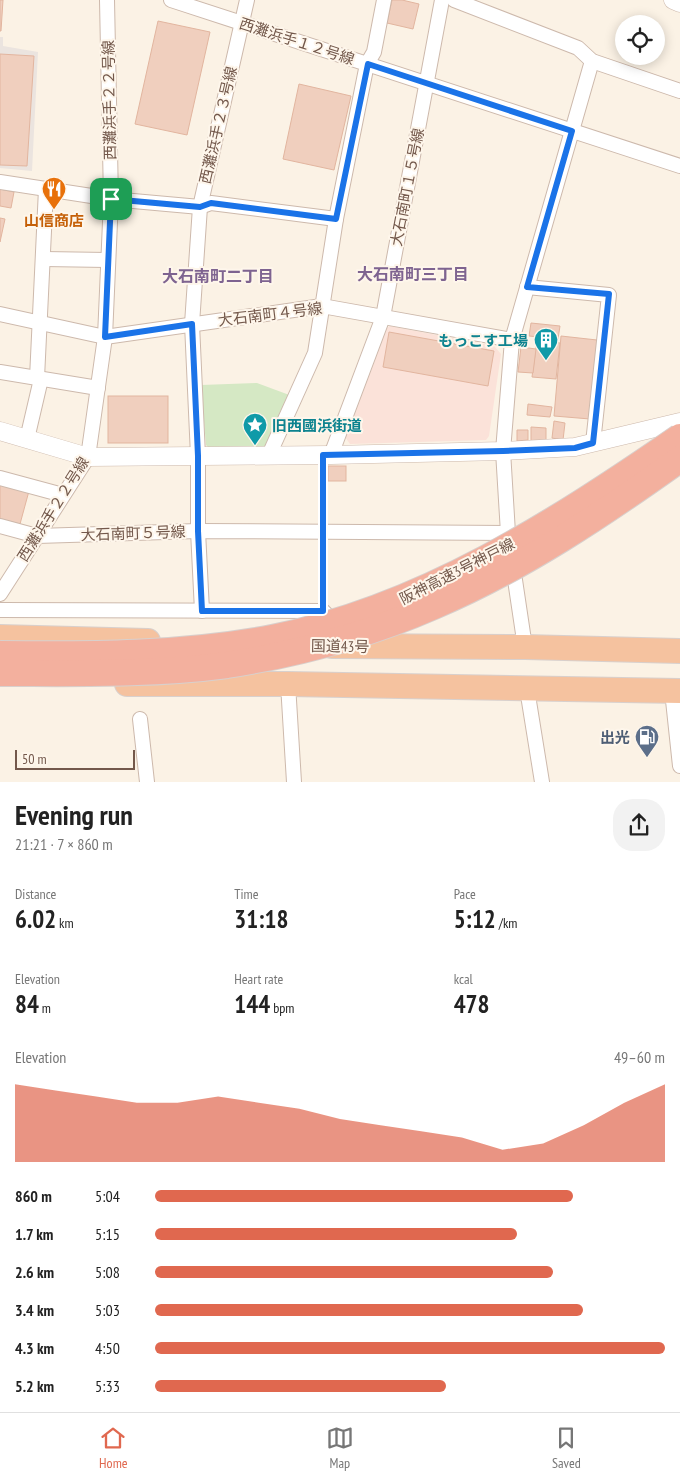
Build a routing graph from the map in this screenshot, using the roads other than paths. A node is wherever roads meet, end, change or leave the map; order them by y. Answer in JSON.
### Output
{"nodes":[{"id":1,"x":108,"y":0,"type":"edge"},
{"id":2,"x":171,"y":0,"type":"edge"},
{"id":3,"x":247,"y":0,"type":"edge"},
{"id":4,"x":384,"y":0,"type":"edge"},
{"id":5,"x":442,"y":0,"type":"edge"},
{"id":6,"x":454,"y":0,"type":"edge"},
{"id":7,"x":673,"y":0,"type":"edge"},
{"id":8,"x":680,"y":3,"type":"edge"},
{"id":9,"x":241,"y":22,"type":"junction"},
{"id":10,"x":592,"y":61,"type":"junction"},
{"id":11,"x":368,"y":64,"type":"junction"},
{"id":12,"x":427,"y":83,"type":"junction"},
{"id":13,"x":680,"y":92,"type":"edge"},
{"id":14,"x":572,"y":131,"type":"junction"},
{"id":15,"x":680,"y":166,"type":"edge"},
{"id":16,"x":0,"y":182,"type":"edge"},
{"id":17,"x":46,"y":189,"type":"junction"},
{"id":18,"x":111,"y":199,"type":"junction"},
{"id":19,"x":200,"y":207,"type":"junction"},
{"id":20,"x":336,"y":219,"type":"junction"},
{"id":21,"x":44,"y":258,"type":"junction"},
{"id":22,"x":107,"y":260,"type":"junction"},
{"id":23,"x":527,"y":287,"type":"junction"},
{"id":24,"x":322,"y":306,"type":"junction"},
{"id":25,"x":0,"y":314,"type":"edge"},
{"id":26,"x":383,"y":317,"type":"junction"},
{"id":27,"x":41,"y":322,"type":"junction"},
{"id":28,"x":192,"y":324,"type":"junction"},
{"id":29,"x":105,"y":337,"type":"junction"},
{"id":30,"x":512,"y":340,"type":"junction"},
{"id":31,"x":0,"y":372,"type":"edge"},
{"id":32,"x":39,"y":378,"type":"junction"},
{"id":33,"x":98,"y":388,"type":"junction"},
{"id":34,"x":680,"y":422,"type":"edge"},
{"id":35,"x":0,"y":432,"type":"edge"},
{"id":36,"x":680,"y":437,"type":"edge"},
{"id":37,"x":27,"y":439,"type":"junction"},
{"id":38,"x":593,"y":443,"type":"junction"},
{"id":39,"x":503,"y":451,"type":"junction"},
{"id":40,"x":269,"y":455,"type":"junction"},
{"id":41,"x":327,"y":455,"type":"junction"},
{"id":42,"x":198,"y":456,"type":"junction"},
{"id":43,"x":88,"y":457,"type":"junction"},
{"id":44,"x":680,"y":459,"type":"edge"},
{"id":45,"x":0,"y":478,"type":"edge"},
{"id":46,"x":63,"y":495,"type":"junction"},
{"id":47,"x":0,"y":526,"type":"edge"},
{"id":48,"x":198,"y":531,"type":"junction"},
{"id":49,"x":322,"y":531,"type":"junction"},
{"id":50,"x":508,"y":533,"type":"junction"},
{"id":51,"x":37,"y":536,"type":"junction"},
{"id":52,"x":0,"y":594,"type":"edge"},
{"id":53,"x":0,"y":610,"type":"edge"},
{"id":54,"x":202,"y":611,"type":"junction"},
{"id":55,"x":323,"y":611,"type":"junction"},
{"id":56,"x":0,"y":637,"type":"edge"},
{"id":57,"x":359,"y":646,"type":"junction"},
{"id":58,"x":525,"y":647,"type":"junction"},
{"id":59,"x":680,"y":651,"type":"edge"},
{"id":60,"x":0,"y":654,"type":"edge"},
{"id":61,"x":0,"y":673,"type":"edge"},
{"id":62,"x":0,"y":683,"type":"edge"},
{"id":63,"x":288,"y":684,"type":"junction"},
{"id":64,"x":527,"y":689,"type":"junction"},
{"id":65,"x":676,"y":691,"type":"edge"},
{"id":66,"x":140,"y":719,"type":"dead end"},
{"id":67,"x":680,"y":766,"type":"edge"},
{"id":68,"x":147,"y":782,"type":"edge"},
{"id":69,"x":294,"y":782,"type":"edge"},
{"id":70,"x":542,"y":782,"type":"edge"}],
"edges":[{"from":1,"to":18,"type":"street","name":"西灘浜手２２号線"},
{"from":2,"to":9,"type":"street","name":"西灘浜手１２号線"},
{"from":3,"to":9,"type":"street","name":"西灘浜手２３号線"},
{"from":4,"to":11,"type":"street"},
{"from":5,"to":12,"type":"street","name":"大石南町１５号線"},
{"from":6,"to":10,"type":"street"},
{"from":7,"to":8,"type":"street"},
{"from":9,"to":11,"type":"street","name":"西灘浜手１２号線"},
{"from":9,"to":19,"type":"street","name":"西灘浜手２３号線"},
{"from":10,"to":13,"type":"street"},
{"from":10,"to":14,"type":"street"},
{"from":11,"to":12,"type":"street","name":"西灘浜手１２号線"},
{"from":11,"to":20,"type":"street"},
{"from":12,"to":14,"type":"street","name":"西灘浜手１２号線"},
{"from":12,"to":26,"type":"street","name":"大石南町１５号線"},
{"from":14,"to":15,"type":"street","name":"西灘浜手１２号線"},
{"from":14,"to":23,"type":"street"},
{"from":16,"to":17,"type":"street"},
{"from":17,"to":18,"type":"street"},
{"from":17,"to":21,"type":"street"},
{"from":18,"to":19,"type":"street"},
{"from":18,"to":22,"type":"street","name":"西灘浜手２２号線"},
{"from":19,"to":20,"type":"street"},
{"from":19,"to":28,"type":"street","name":"西灘浜手２３号線"},
{"from":20,"to":24,"type":"street"},
{"from":21,"to":22,"type":"street"},
{"from":21,"to":27,"type":"street"},
{"from":22,"to":29,"type":"street","name":"西灘浜手２２号線"},
{"from":23,"to":30,"type":"street"},
{"from":23,"to":38,"type":"street"},
{"from":24,"to":26,"type":"street","name":"大石南町４号線"},
{"from":24,"to":28,"type":"street","name":"大石南町４号線"},
{"from":24,"to":40,"type":"street"},
{"from":25,"to":27,"type":"street","name":"大石南町４号線"},
{"from":26,"to":30,"type":"street","name":"大石南町４号線"},
{"from":26,"to":41,"type":"street","name":"大石南町１５号線"},
{"from":27,"to":29,"type":"street","name":"大石南町４号線"},
{"from":27,"to":32,"type":"street"},
{"from":28,"to":29,"type":"street","name":"大石南町４号線"},
{"from":28,"to":42,"type":"street","name":"西灘浜手２３号線"},
{"from":29,"to":33,"type":"street","name":"西灘浜手２２号線"},
{"from":30,"to":39,"type":"street"},
{"from":31,"to":32,"type":"street"},
{"from":32,"to":33,"type":"street"},
{"from":32,"to":37,"type":"street"},
{"from":33,"to":43,"type":"street","name":"西灘浜手２２号線"},
{"from":34,"to":38,"type":"street"},
{"from":35,"to":37,"type":"street"},
{"from":36,"to":60,"type":"highway","name":"阪神高速3号神戸線","bridge":true},
{"from":37,"to":43,"type":"street"},
{"from":38,"to":39,"type":"street"},
{"from":39,"to":41,"type":"street"},
{"from":39,"to":50,"type":"street"},
{"from":40,"to":41,"type":"street"},
{"from":40,"to":42,"type":"street"},
{"from":41,"to":49,"type":"lane"},
{"from":42,"to":43,"type":"street"},
{"from":42,"to":48,"type":"street","name":"西灘浜手２３号線"},
{"from":43,"to":46,"type":"street","name":"西灘浜手２２号線"},
{"from":44,"to":61,"type":"highway","name":"阪神高速3号神戸線","bridge":true},
{"from":45,"to":46,"type":"street"},
{"from":46,"to":51,"type":"street","name":"西灘浜手２２号線"},
{"from":47,"to":51,"type":"street","name":"大石南町５号線"},
{"from":48,"to":49,"type":"street","name":"大石南町５号線"},
{"from":48,"to":51,"type":"street","name":"大石南町５号線"},
{"from":48,"to":54,"type":"street","name":"西灘浜手２３号線"},
{"from":49,"to":50,"type":"street","name":"大石南町５号線"},
{"from":49,"to":55,"type":"lane"},
{"from":50,"to":58,"type":"street"},
{"from":51,"to":52,"type":"street","name":"西灘浜手２２号線"},
{"from":53,"to":54,"type":"street"},
{"from":54,"to":55,"type":"street"},
{"from":55,"to":57,"type":"street"},
{"from":56,"to":57,"type":"highway","name":"国道43号"},
{"from":57,"to":58,"type":"highway","name":"国道43号"},
{"from":58,"to":59,"type":"highway","name":"国道43号"},
{"from":62,"to":63,"type":"highway"},
{"from":63,"to":64,"type":"highway"},
{"from":63,"to":69,"type":"street"},
{"from":64,"to":65,"type":"highway"},
{"from":64,"to":70,"type":"street"},
{"from":65,"to":67,"type":"street"},
{"from":66,"to":68,"type":"street"}]}
